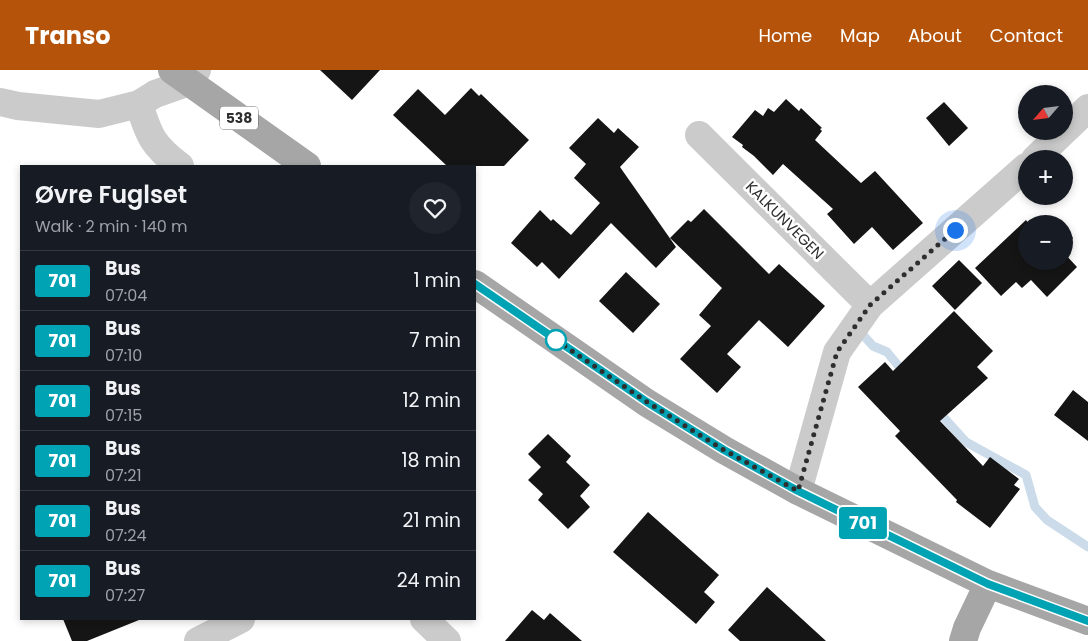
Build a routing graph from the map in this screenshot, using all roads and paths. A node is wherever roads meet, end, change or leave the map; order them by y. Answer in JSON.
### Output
{"nodes":[{"id":1,"x":186,"y":74,"type":"edge"},
{"id":2,"x":0,"y":102,"type":"edge"},
{"id":3,"x":139,"y":104,"type":"junction"},
{"id":4,"x":1088,"y":108,"type":"edge"},
{"id":5,"x":699,"y":135,"type":"dead end"},
{"id":6,"x":1044,"y":150,"type":"edge"},
{"id":7,"x":179,"y":165,"type":"edge"},
{"id":8,"x":306,"y":165,"type":"edge"},
{"id":9,"x":1018,"y":174,"type":"edge"},
{"id":10,"x":476,"y":285,"type":"edge"},
{"id":11,"x":870,"y":305,"type":"junction"},
{"id":12,"x":798,"y":491,"type":"junction"},
{"id":13,"x":988,"y":584,"type":"junction"},
{"id":14,"x":239,"y":620,"type":"edge"},
{"id":15,"x":425,"y":620,"type":"edge"},
{"id":16,"x":1088,"y":621,"type":"edge"},
{"id":17,"x":198,"y":641,"type":"edge"},
{"id":18,"x":447,"y":641,"type":"edge"},
{"id":19,"x":963,"y":641,"type":"edge"}],
"edges":[{"from":1,"to":3,"type":"street"},
{"from":1,"to":8,"type":"main road","number":"538"},
{"from":2,"to":3,"type":"street"},
{"from":3,"to":7,"type":"street"},
{"from":4,"to":6,"type":"street"},
{"from":5,"to":11,"type":"street","name":"KALKUNVEGEN"},
{"from":9,"to":11,"type":"street"},
{"from":10,"to":12,"type":"main road"},
{"from":11,"to":12,"type":"street"},
{"from":12,"to":13,"type":"main road"},
{"from":13,"to":16,"type":"main road"},
{"from":13,"to":19,"type":"main road"},
{"from":14,"to":17,"type":"street"},
{"from":15,"to":18,"type":"street"}]}
